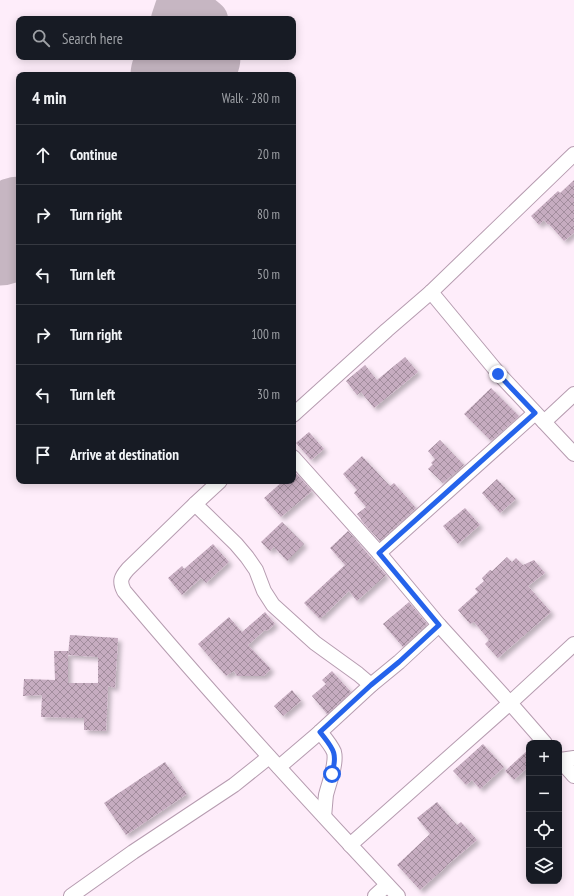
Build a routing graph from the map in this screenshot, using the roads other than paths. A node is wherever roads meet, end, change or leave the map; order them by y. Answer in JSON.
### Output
{"nodes":[{"id":1,"x":574,"y":154,"type":"edge"},
{"id":2,"x":431,"y":292,"type":"junction"},
{"id":3,"x":574,"y":394,"type":"edge"},
{"id":4,"x":296,"y":412,"type":"edge"},
{"id":5,"x":540,"y":418,"type":"junction"},
{"id":6,"x":574,"y":454,"type":"edge"},
{"id":7,"x":296,"y":460,"type":"edge"},
{"id":8,"x":217,"y":484,"type":"edge"},
{"id":9,"x":195,"y":504,"type":"junction"},
{"id":10,"x":379,"y":553,"type":"junction"},
{"id":11,"x":439,"y":625,"type":"junction"},
{"id":12,"x":574,"y":644,"type":"edge"},
{"id":13,"x":371,"y":685,"type":"junction"},
{"id":14,"x":510,"y":703,"type":"junction"},
{"id":15,"x":320,"y":732,"type":"junction"},
{"id":16,"x":542,"y":740,"type":"edge"},
{"id":17,"x":269,"y":757,"type":"junction"},
{"id":18,"x":574,"y":758,"type":"edge"},
{"id":19,"x":562,"y":760,"type":"edge"},
{"id":20,"x":562,"y":762,"type":"edge"},
{"id":21,"x":279,"y":767,"type":"junction"},
{"id":22,"x":574,"y":776,"type":"edge"},
{"id":23,"x":324,"y":816,"type":"junction"},
{"id":24,"x":350,"y":845,"type":"junction"},
{"id":25,"x":387,"y":884,"type":"junction"},
{"id":26,"x":71,"y":896,"type":"edge"},
{"id":27,"x":375,"y":896,"type":"edge"},
{"id":28,"x":398,"y":896,"type":"edge"}],
"edges":[{"from":1,"to":2,"type":"street"},
{"from":2,"to":4,"type":"street"},
{"from":2,"to":5,"type":"street"},
{"from":3,"to":5,"type":"street"},
{"from":5,"to":6,"type":"street"},
{"from":5,"to":10,"type":"street"},
{"from":7,"to":10,"type":"street"},
{"from":8,"to":9,"type":"street"},
{"from":9,"to":13,"type":"street"},
{"from":9,"to":17,"type":"street"},
{"from":10,"to":11,"type":"street"},
{"from":11,"to":13,"type":"street"},
{"from":11,"to":14,"type":"street"},
{"from":12,"to":14,"type":"street"},
{"from":13,"to":15,"type":"street"},
{"from":14,"to":16,"type":"street"},
{"from":14,"to":24,"type":"street"},
{"from":15,"to":21,"type":"street"},
{"from":15,"to":23,"type":"street"},
{"from":17,"to":21,"type":"street"},
{"from":17,"to":26,"type":"street"},
{"from":18,"to":19,"type":"street"},
{"from":20,"to":22,"type":"street"},
{"from":21,"to":23,"type":"street"},
{"from":23,"to":24,"type":"street"},
{"from":24,"to":25,"type":"street"},
{"from":25,"to":27,"type":"street"},
{"from":25,"to":28,"type":"street"}]}
